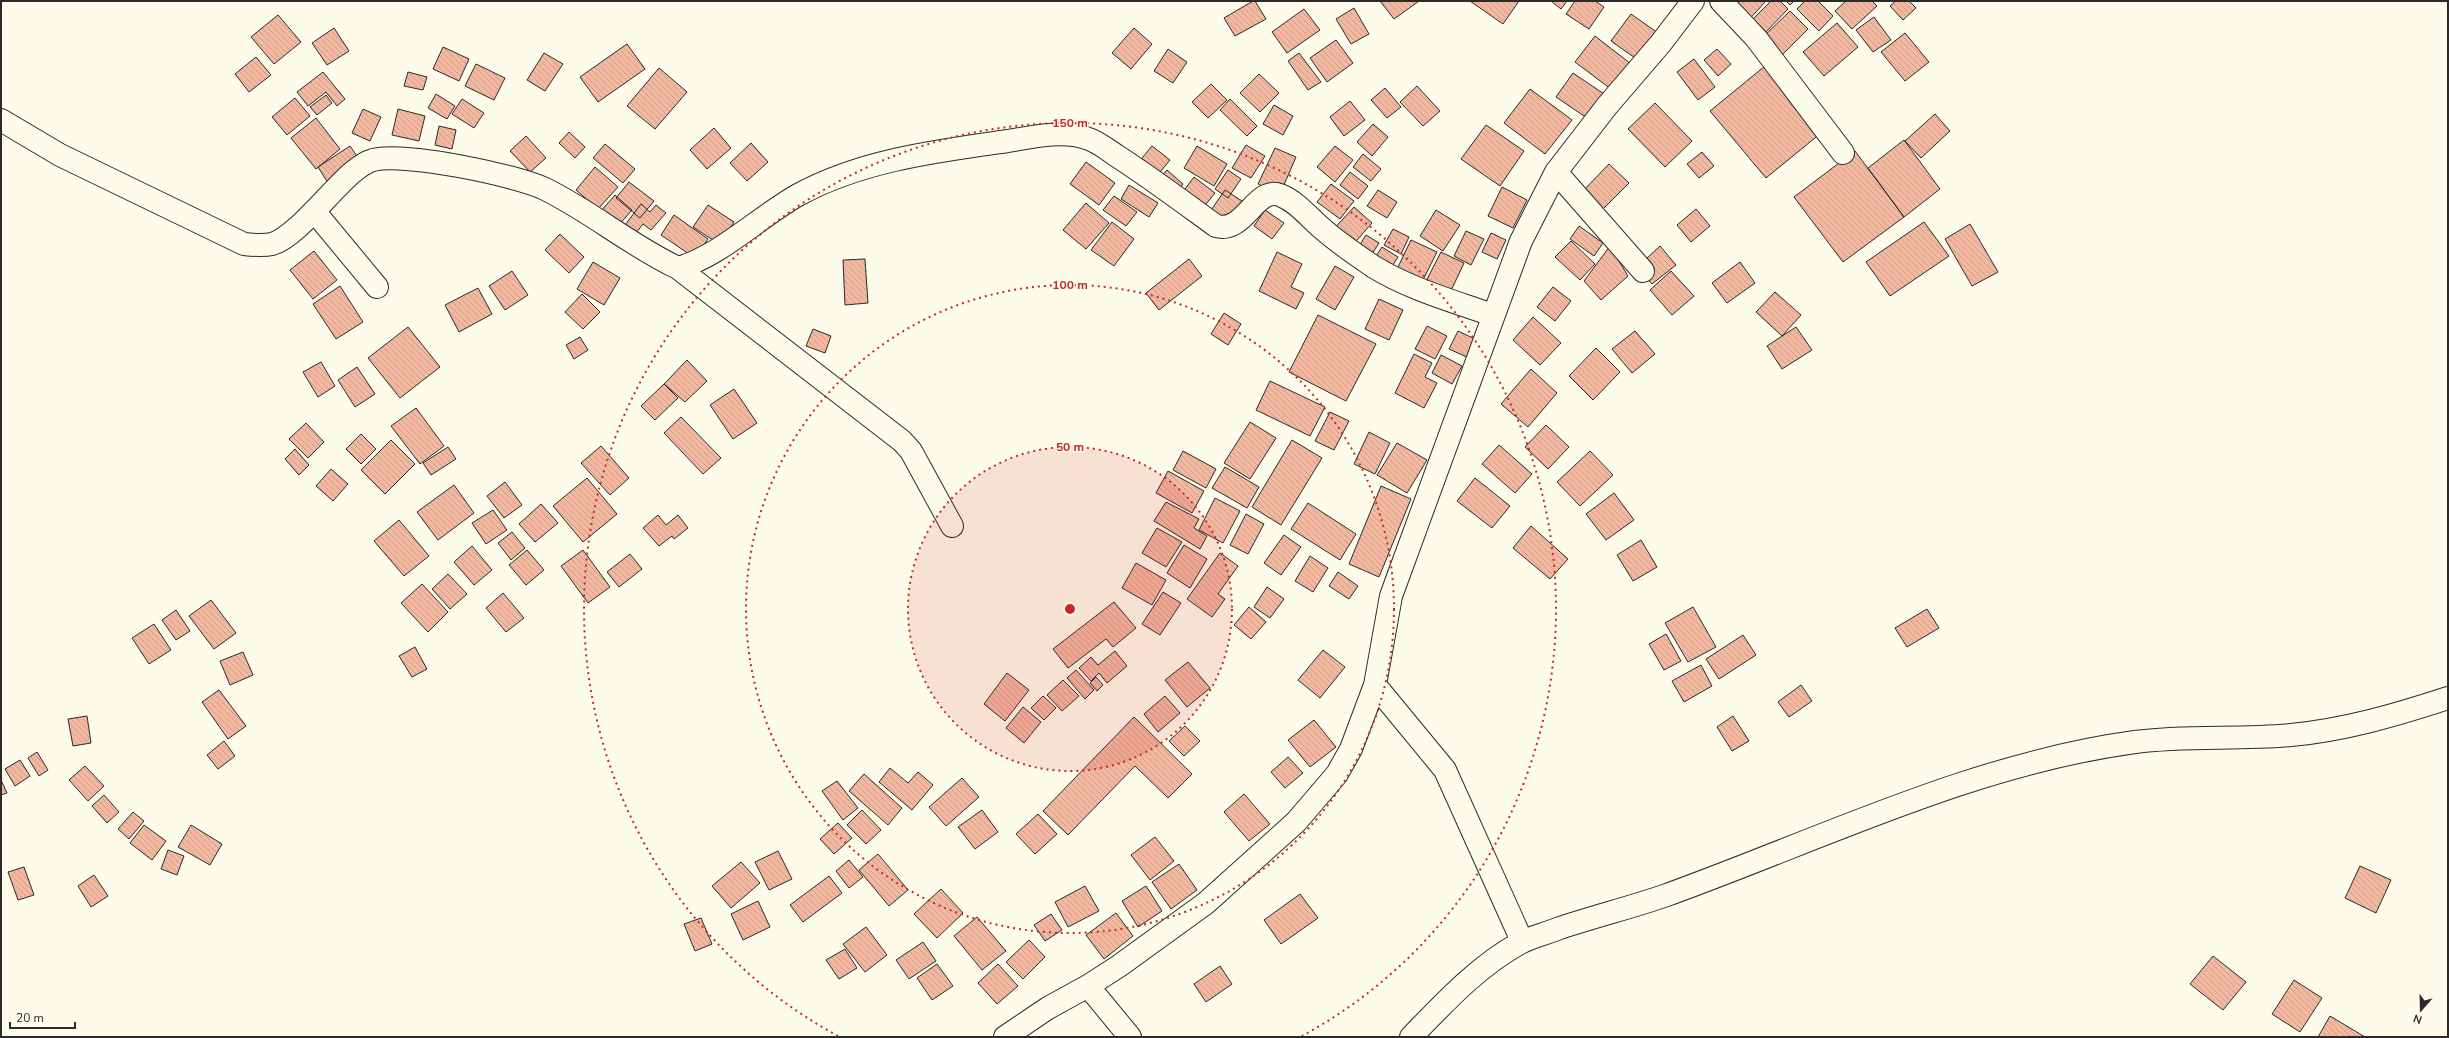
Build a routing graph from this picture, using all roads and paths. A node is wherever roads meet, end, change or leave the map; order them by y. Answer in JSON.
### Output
{"nodes":[{"id":1,"x":1693,"y":1,"type":"edge"},
{"id":2,"x":1721,"y":1,"type":"edge"},
{"id":3,"x":1,"y":120,"type":"edge"},
{"id":4,"x":1843,"y":153,"type":"dead end"},
{"id":5,"x":1556,"y":172,"type":"junction"},
{"id":6,"x":314,"y":211,"type":"junction"},
{"id":7,"x":678,"y":268,"type":"junction"},
{"id":8,"x":1644,"y":271,"type":"dead end"},
{"id":9,"x":377,"y":286,"type":"dead end"},
{"id":10,"x":1492,"y":315,"type":"junction"},
{"id":11,"x":952,"y":526,"type":"dead end"},
{"id":12,"x":1374,"y":685,"type":"junction"},
{"id":13,"x":2448,"y":698,"type":"edge"},
{"id":14,"x":1522,"y":942,"type":"junction"},
{"id":15,"x":1088,"y":986,"type":"junction"},
{"id":16,"x":1005,"y":1037,"type":"edge"},
{"id":17,"x":1130,"y":1037,"type":"edge"},
{"id":18,"x":1411,"y":1037,"type":"edge"}],
"edges":[{"from":1,"to":5,"type":"street"},
{"from":2,"to":4,"type":"street"},
{"from":3,"to":6,"type":"street"},
{"from":5,"to":8,"type":"street"},
{"from":5,"to":10,"type":"street"},
{"from":6,"to":7,"type":"street"},
{"from":6,"to":9,"type":"street"},
{"from":7,"to":10,"type":"street"},
{"from":7,"to":11,"type":"street"},
{"from":10,"to":12,"type":"street"},
{"from":12,"to":14,"type":"street"},
{"from":12,"to":15,"type":"street"},
{"from":13,"to":14,"type":"street"},
{"from":14,"to":18,"type":"street"},
{"from":15,"to":16,"type":"street"},
{"from":15,"to":17,"type":"street"}]}
